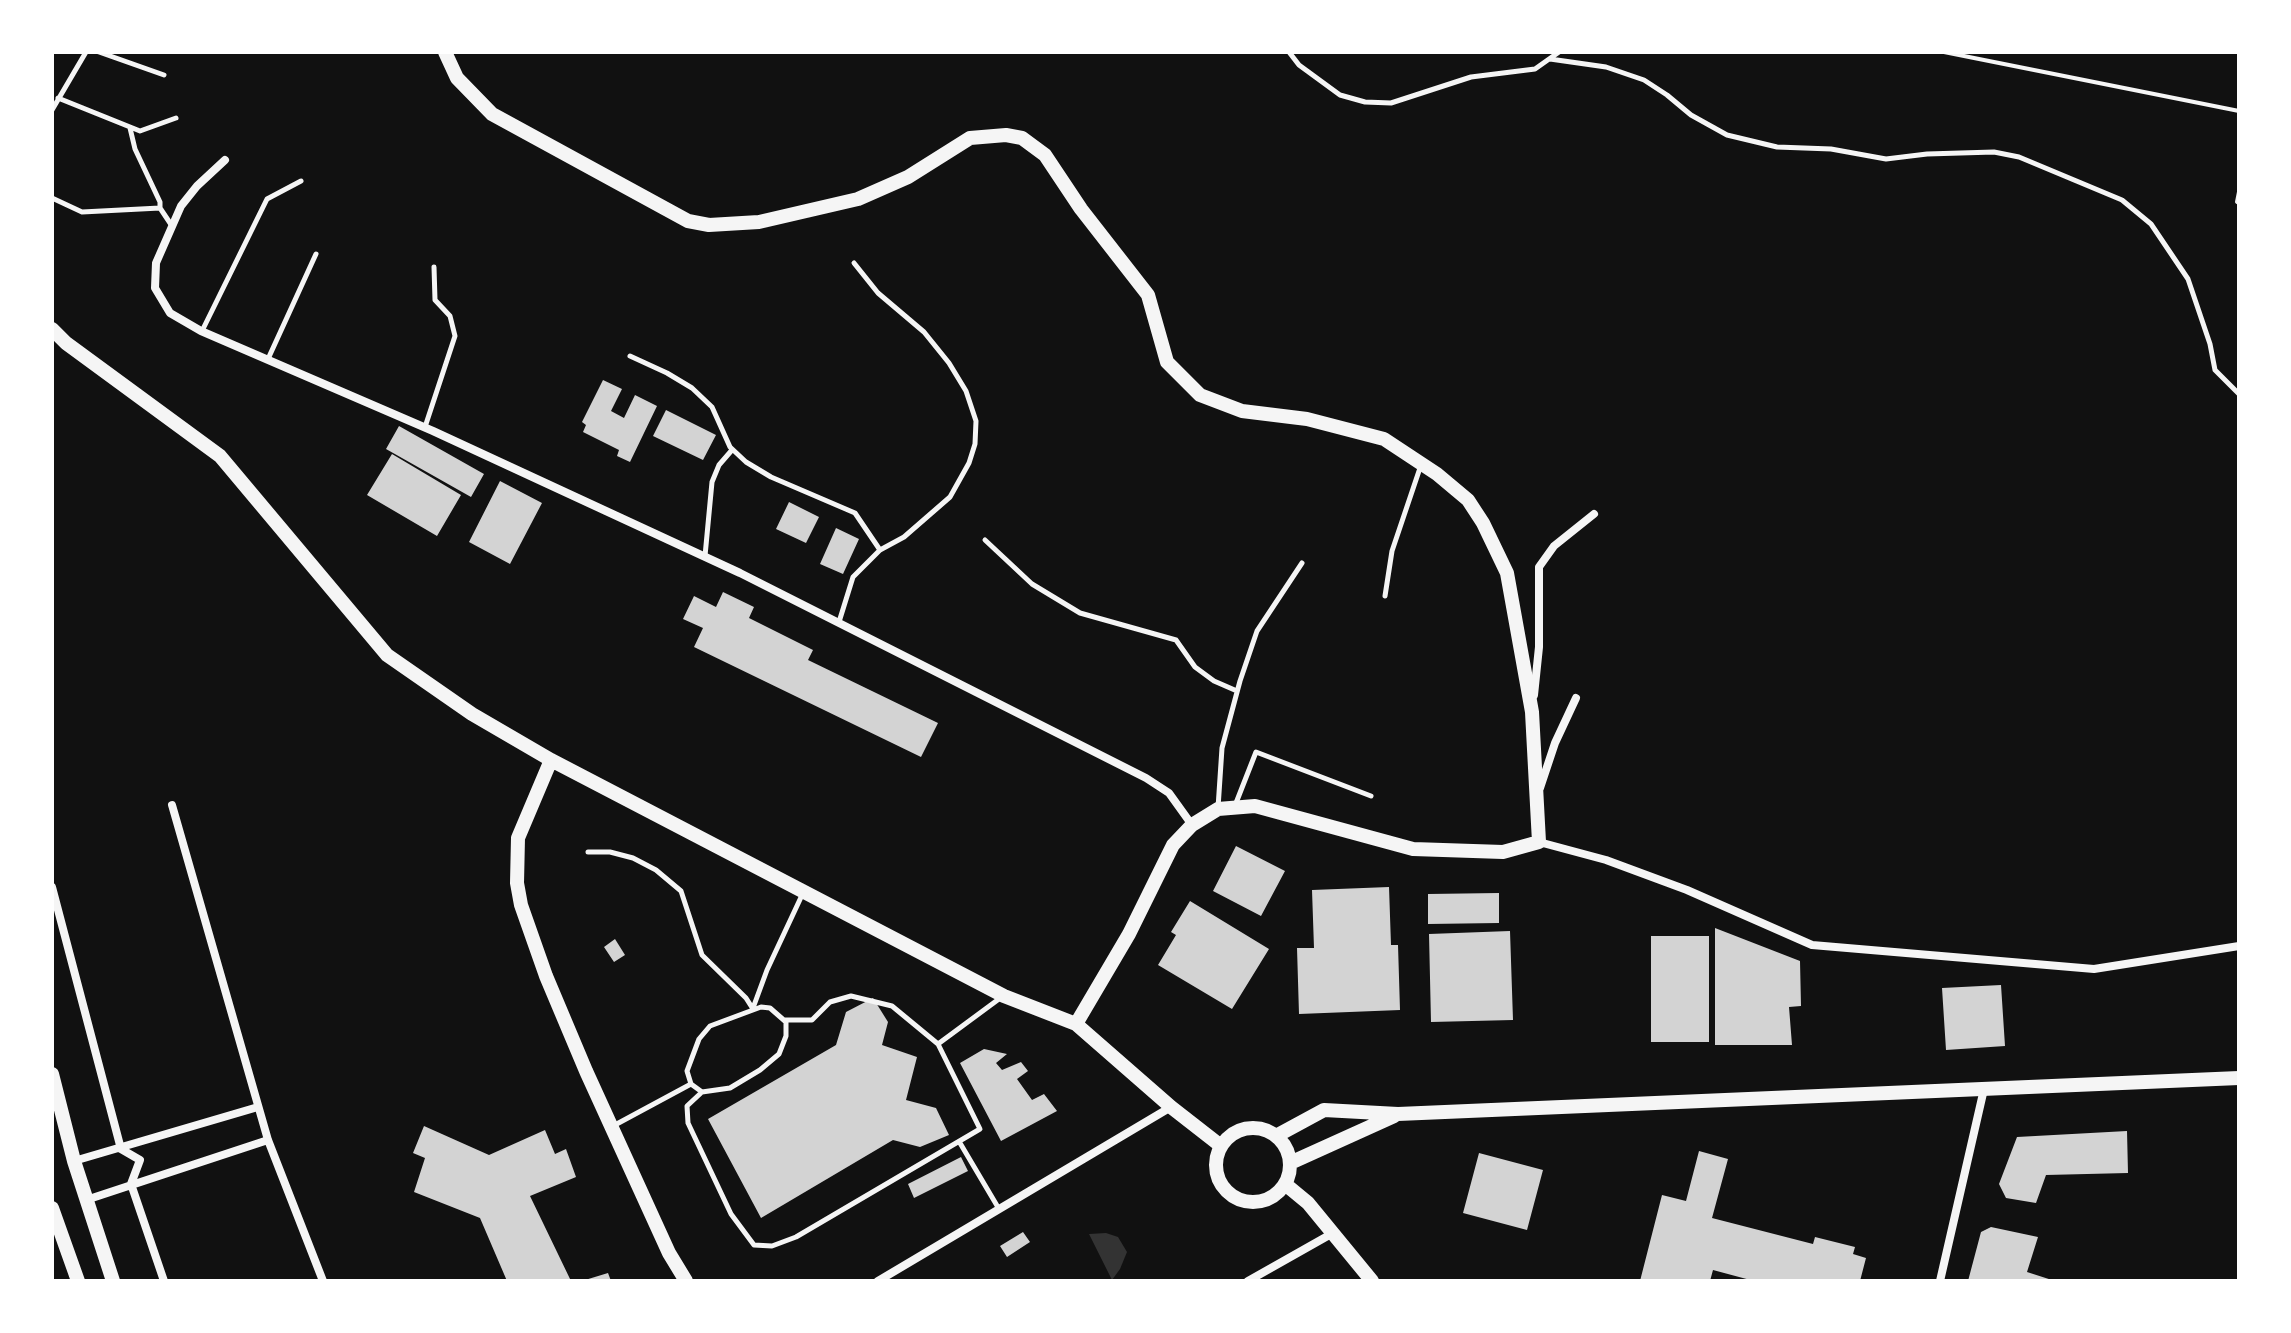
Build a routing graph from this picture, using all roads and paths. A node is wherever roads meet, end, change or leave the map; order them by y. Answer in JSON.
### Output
{"nodes":[{"id":1,"x":86,"y":52,"type":"edge"},
{"id":2,"x":99,"y":52,"type":"edge"},
{"id":3,"x":445,"y":52,"type":"edge"},
{"id":4,"x":1289,"y":52,"type":"edge"},
{"id":5,"x":1559,"y":52,"type":"edge"},
{"id":6,"x":1944,"y":52,"type":"edge"},
{"id":7,"x":1550,"y":59,"type":"junction"},
{"id":8,"x":164,"y":75,"type":"dead end"},
{"id":9,"x":58,"y":98,"type":"junction"},
{"id":10,"x":52,"y":110,"type":"edge"},
{"id":11,"x":2239,"y":111,"type":"edge"},
{"id":12,"x":176,"y":118,"type":"dead end"},
{"id":13,"x":130,"y":127,"type":"junction"},
{"id":14,"x":225,"y":160,"type":"dead end"},
{"id":15,"x":301,"y":181,"type":"dead end"},
{"id":16,"x":2239,"y":192,"type":"edge"},
{"id":17,"x":52,"y":198,"type":"edge"},
{"id":18,"x":2239,"y":203,"type":"edge"},
{"id":19,"x":160,"y":208,"type":"junction"},
{"id":20,"x":172,"y":227,"type":"junction"},
{"id":21,"x":316,"y":254,"type":"dead end"},
{"id":22,"x":854,"y":263,"type":"dead end"},
{"id":23,"x":434,"y":267,"type":"dead end"},
{"id":24,"x":52,"y":329,"type":"edge"},
{"id":25,"x":201,"y":331,"type":"junction"},
{"id":26,"x":59,"y":342,"type":"edge"},
{"id":27,"x":630,"y":356,"type":"dead end"},
{"id":28,"x":267,"y":360,"type":"junction"},
{"id":29,"x":2239,"y":394,"type":"edge"},
{"id":30,"x":425,"y":428,"type":"junction"},
{"id":31,"x":732,"y":450,"type":"junction"},
{"id":32,"x":1421,"y":464,"type":"junction"},
{"id":33,"x":1594,"y":514,"type":"dead end"},
{"id":34,"x":985,"y":540,"type":"dead end"},
{"id":35,"x":880,"y":550,"type":"junction"},
{"id":36,"x":705,"y":557,"type":"junction"},
{"id":37,"x":1302,"y":563,"type":"dead end"},
{"id":38,"x":1385,"y":596,"type":"dead end"},
{"id":39,"x":839,"y":622,"type":"junction"},
{"id":40,"x":1237,"y":691,"type":"junction"},
{"id":41,"x":1576,"y":698,"type":"dead end"},
{"id":42,"x":1532,"y":712,"type":"junction"},
{"id":43,"x":551,"y":760,"type":"junction"},
{"id":44,"x":1371,"y":796,"type":"dead end"},
{"id":45,"x":1537,"y":796,"type":"junction"},
{"id":46,"x":172,"y":805,"type":"dead end"},
{"id":47,"x":1234,"y":808,"type":"junction"},
{"id":48,"x":1218,"y":809,"type":"junction"},
{"id":49,"x":1192,"y":825,"type":"junction"},
{"id":50,"x":1539,"y":842,"type":"junction"},
{"id":51,"x":588,"y":852,"type":"dead end"},
{"id":52,"x":52,"y":887,"type":"edge"},
{"id":53,"x":804,"y":892,"type":"junction"},
{"id":54,"x":2239,"y":946,"type":"edge"},
{"id":55,"x":1004,"y":996,"type":"junction"},
{"id":56,"x":753,"y":1009,"type":"junction"},
{"id":57,"x":784,"y":1020,"type":"junction"},
{"id":58,"x":1076,"y":1024,"type":"junction"},
{"id":59,"x":938,"y":1044,"type":"junction"},
{"id":60,"x":52,"y":1074,"type":"edge"},
{"id":61,"x":2239,"y":1078,"type":"edge"},
{"id":62,"x":691,"y":1084,"type":"junction"},
{"id":63,"x":1984,"y":1089,"type":"junction"},
{"id":64,"x":702,"y":1092,"type":"junction"},
{"id":65,"x":258,"y":1107,"type":"junction"},
{"id":66,"x":1171,"y":1107,"type":"junction"},
{"id":67,"x":1398,"y":1114,"type":"junction"},
{"id":68,"x":612,"y":1127,"type":"junction"},
{"id":69,"x":1276,"y":1136,"type":"junction"},
{"id":70,"x":268,"y":1140,"type":"junction"},
{"id":71,"x":960,"y":1143,"type":"junction"},
{"id":72,"x":1221,"y":1146,"type":"junction"},
{"id":73,"x":121,"y":1149,"type":"junction"},
{"id":74,"x":74,"y":1161,"type":"junction"},
{"id":75,"x":1290,"y":1163,"type":"junction"},
{"id":76,"x":131,"y":1184,"type":"junction"},
{"id":77,"x":1285,"y":1184,"type":"junction"},
{"id":78,"x":85,"y":1200,"type":"junction"},
{"id":79,"x":52,"y":1208,"type":"edge"},
{"id":80,"x":999,"y":1210,"type":"junction"},
{"id":81,"x":1333,"y":1233,"type":"junction"},
{"id":82,"x":78,"y":1281,"type":"edge"},
{"id":83,"x":113,"y":1281,"type":"edge"},
{"id":84,"x":164,"y":1281,"type":"edge"},
{"id":85,"x":323,"y":1281,"type":"edge"},
{"id":86,"x":686,"y":1281,"type":"edge"},
{"id":87,"x":878,"y":1281,"type":"edge"},
{"id":88,"x":1248,"y":1281,"type":"edge"},
{"id":89,"x":1372,"y":1281,"type":"edge"},
{"id":90,"x":1940,"y":1281,"type":"edge"}],
"edges":[{"from":1,"to":9,"type":"lane"},
{"from":2,"to":8,"type":"lane"},
{"from":3,"to":32,"type":"street"},
{"from":4,"to":7,"type":"lane"},
{"from":5,"to":7,"type":"lane"},
{"from":6,"to":11,"type":"path"},
{"from":7,"to":29,"type":"lane"},
{"from":9,"to":10,"type":"lane"},
{"from":9,"to":13,"type":"lane"},
{"from":12,"to":13,"type":"lane"},
{"from":13,"to":19,"type":"lane"},
{"from":14,"to":20,"type":"street"},
{"from":15,"to":25,"type":"lane"},
{"from":16,"to":18,"type":"path"},
{"from":17,"to":19,"type":"lane"},
{"from":19,"to":20,"type":"lane"},
{"from":20,"to":25,"type":"street"},
{"from":21,"to":28,"type":"lane"},
{"from":22,"to":35,"type":"lane"},
{"from":23,"to":30,"type":"lane"},
{"from":24,"to":26,"type":"street"},
{"from":25,"to":28,"type":"street"},
{"from":26,"to":43,"type":"street"},
{"from":27,"to":31,"type":"lane"},
{"from":28,"to":30,"type":"street"},
{"from":30,"to":36,"type":"street"},
{"from":31,"to":35,"type":"lane"},
{"from":31,"to":36,"type":"lane"},
{"from":32,"to":38,"type":"lane"},
{"from":32,"to":42,"type":"street"},
{"from":33,"to":42,"type":"street"},
{"from":34,"to":40,"type":"lane"},
{"from":35,"to":39,"type":"lane"},
{"from":36,"to":39,"type":"street"},
{"from":37,"to":40,"type":"lane"},
{"from":39,"to":49,"type":"street"},
{"from":40,"to":48,"type":"lane"},
{"from":41,"to":45,"type":"street"},
{"from":42,"to":45,"type":"street"},
{"from":43,"to":53,"type":"street"},
{"from":43,"to":68,"type":"street"},
{"from":44,"to":47,"type":"lane"},
{"from":45,"to":50,"type":"street"},
{"from":46,"to":65,"type":"street"},
{"from":47,"to":48,"type":"street"},
{"from":47,"to":50,"type":"street"},
{"from":48,"to":49,"type":"street"},
{"from":49,"to":58,"type":"street"},
{"from":50,"to":54,"type":"street"},
{"from":51,"to":56,"type":"lane"},
{"from":52,"to":73,"type":"street"},
{"from":53,"to":55,"type":"street"},
{"from":53,"to":56,"type":"lane"},
{"from":55,"to":58,"type":"street"},
{"from":55,"to":59,"type":"lane"},
{"from":56,"to":57,"type":"lane"},
{"from":56,"to":62,"type":"lane"},
{"from":57,"to":59,"type":"lane"},
{"from":57,"to":64,"type":"lane"},
{"from":58,"to":66,"type":"street"},
{"from":59,"to":71,"type":"lane"},
{"from":60,"to":74,"type":"street"},
{"from":61,"to":63,"type":"street"},
{"from":62,"to":64,"type":"lane"},
{"from":62,"to":68,"type":"lane"},
{"from":63,"to":67,"type":"street"},
{"from":63,"to":90,"type":"street"},
{"from":64,"to":71,"type":"lane"},
{"from":65,"to":70,"type":"street"},
{"from":65,"to":73,"type":"street"},
{"from":66,"to":72,"type":"street"},
{"from":66,"to":80,"type":"street"},
{"from":67,"to":69,"type":"street"},
{"from":67,"to":75,"type":"street"},
{"from":68,"to":86,"type":"street"},
{"from":69,"to":72,"type":"street"},
{"from":69,"to":75,"type":"street"},
{"from":70,"to":76,"type":"street"},
{"from":70,"to":85,"type":"street"},
{"from":71,"to":80,"type":"lane"},
{"from":72,"to":77,"type":"street"},
{"from":73,"to":74,"type":"street"},
{"from":73,"to":76,"type":"street"},
{"from":74,"to":78,"type":"street"},
{"from":75,"to":77,"type":"street"},
{"from":76,"to":78,"type":"street"},
{"from":76,"to":84,"type":"street"},
{"from":77,"to":81,"type":"street"},
{"from":78,"to":83,"type":"street"},
{"from":79,"to":82,"type":"street"},
{"from":80,"to":87,"type":"street"},
{"from":81,"to":88,"type":"street"},
{"from":81,"to":89,"type":"street"}]}
